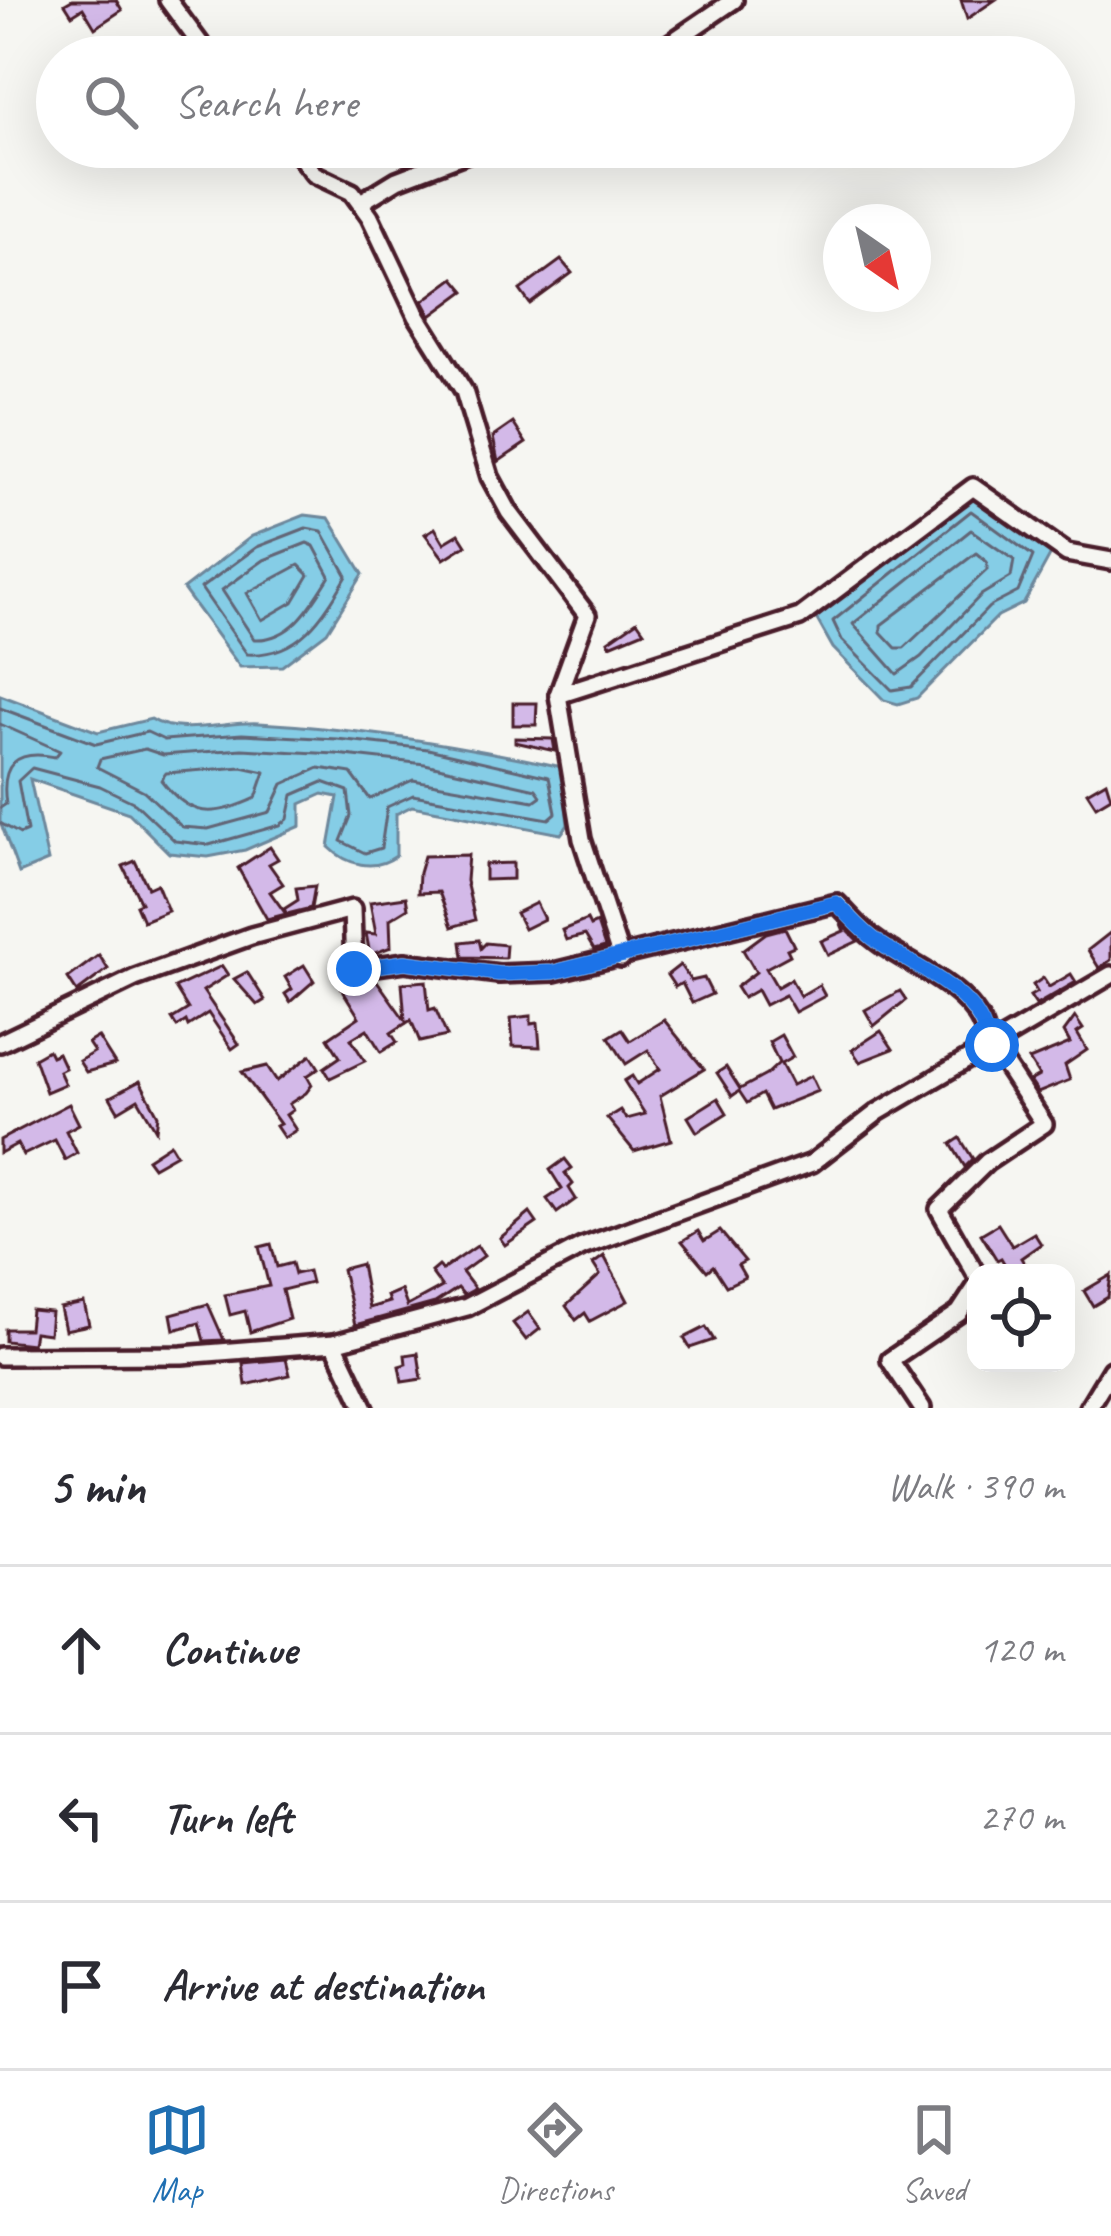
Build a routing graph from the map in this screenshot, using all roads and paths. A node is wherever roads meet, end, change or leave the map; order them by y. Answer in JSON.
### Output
{"nodes":[{"id":1,"x":168,"y":0,"type":"edge"},
{"id":2,"x":734,"y":0,"type":"edge"},
{"id":3,"x":195,"y":36,"type":"edge"},
{"id":4,"x":681,"y":36,"type":"edge"},
{"id":5,"x":309,"y":168,"type":"edge"},
{"id":6,"x":429,"y":168,"type":"edge"},
{"id":7,"x":361,"y":202,"type":"junction"},
{"id":8,"x":1111,"y":561,"type":"edge"},
{"id":9,"x":558,"y":695,"type":"junction"},
{"id":10,"x":621,"y":958,"type":"junction"},
{"id":11,"x":1111,"y":975,"type":"edge"},
{"id":12,"x":0,"y":1043,"type":"edge"},
{"id":13,"x":990,"y":1046,"type":"junction"},
{"id":14,"x":970,"y":1264,"type":"edge"},
{"id":15,"x":967,"y":1301,"type":"edge"},
{"id":16,"x":334,"y":1343,"type":"junction"},
{"id":17,"x":0,"y":1356,"type":"edge"},
{"id":18,"x":1111,"y":1370,"type":"edge"},
{"id":19,"x":365,"y":1408,"type":"edge"},
{"id":20,"x":922,"y":1408,"type":"edge"},
{"id":21,"x":1088,"y":1408,"type":"edge"}],
"edges":[{"from":1,"to":3,"type":"street"},
{"from":2,"to":4,"type":"street"},
{"from":5,"to":7,"type":"street"},
{"from":6,"to":7,"type":"street"},
{"from":7,"to":9,"type":"street"},
{"from":8,"to":9,"type":"street"},
{"from":9,"to":10,"type":"street"},
{"from":10,"to":12,"type":"street"},
{"from":10,"to":13,"type":"street"},
{"from":11,"to":13,"type":"street"},
{"from":13,"to":14,"type":"street"},
{"from":13,"to":16,"type":"street"},
{"from":15,"to":20,"type":"street"},
{"from":16,"to":17,"type":"street"},
{"from":16,"to":19,"type":"street"},
{"from":18,"to":21,"type":"street"}]}
